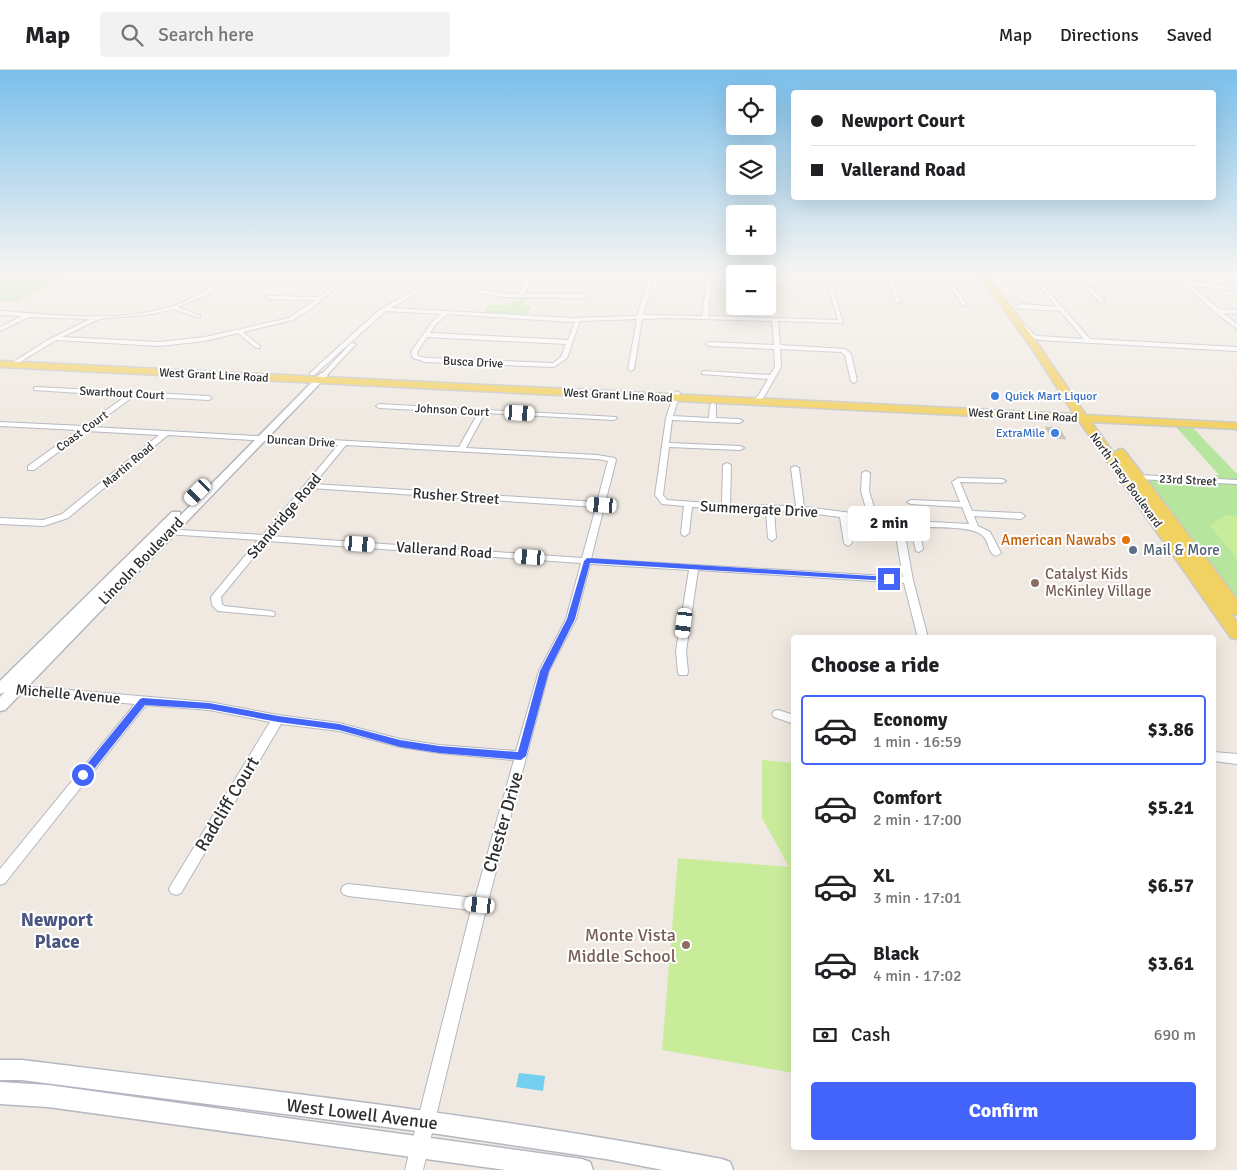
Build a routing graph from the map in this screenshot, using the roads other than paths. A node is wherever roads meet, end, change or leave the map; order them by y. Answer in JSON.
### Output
{"nodes":[{"id":1,"x":81,"y":326,"type":"edge"},
{"id":2,"x":262,"y":326,"type":"edge"},
{"id":3,"x":365,"y":326,"type":"edge"},
{"id":4,"x":369,"y":326,"type":"edge"},
{"id":5,"x":433,"y":326,"type":"edge"},
{"id":6,"x":576,"y":326,"type":"edge"},
{"id":7,"x":638,"y":326,"type":"edge"},
{"id":8,"x":775,"y":326,"type":"edge"},
{"id":9,"x":1020,"y":326,"type":"edge"},
{"id":10,"x":1024,"y":326,"type":"edge"},
{"id":11,"x":1030,"y":326,"type":"edge"},
{"id":12,"x":1076,"y":326,"type":"edge"},
{"id":13,"x":240,"y":332,"type":"junction"},
{"id":14,"x":426,"y":335,"type":"junction"},
{"id":15,"x":1039,"y":338,"type":"junction"},
{"id":16,"x":57,"y":339,"type":"junction"},
{"id":17,"x":1088,"y":340,"type":"junction"},
{"id":18,"x":571,"y":342,"type":"junction"},
{"id":19,"x":709,"y":344,"type":"dead end"},
{"id":20,"x":776,"y":346,"type":"junction"},
{"id":21,"x":258,"y":348,"type":"dead end"},
{"id":22,"x":1237,"y":349,"type":"edge"},
{"id":23,"x":0,"y":359,"type":"edge"},
{"id":24,"x":18,"y":361,"type":"junction"},
{"id":25,"x":0,"y":364,"type":"edge"},
{"id":26,"x":631,"y":369,"type":"dead end"},
{"id":27,"x":704,"y":373,"type":"dead end"},
{"id":28,"x":316,"y":377,"type":"junction"},
{"id":29,"x":773,"y":377,"type":"junction"},
{"id":30,"x":854,"y":381,"type":"dead end"},
{"id":31,"x":36,"y":389,"type":"dead end"},
{"id":32,"x":133,"y":394,"type":"junction"},
{"id":33,"x":677,"y":395,"type":"junction"},
{"id":34,"x":209,"y":398,"type":"dead end"},
{"id":35,"x":758,"y":399,"type":"junction"},
{"id":36,"x":873,"y":402,"type":"junction"},
{"id":37,"x":713,"y":404,"type":"dead end"},
{"id":38,"x":380,"y":406,"type":"dead end"},
{"id":39,"x":850,"y":406,"type":"junction"},
{"id":40,"x":483,"y":411,"type":"junction"},
{"id":41,"x":1086,"y":415,"type":"junction"},
{"id":42,"x":614,"y":418,"type":"dead end"},
{"id":43,"x":669,"y":418,"type":"junction"},
{"id":44,"x":712,"y":420,"type":"junction"},
{"id":45,"x":1237,"y":420,"type":"edge"},
{"id":46,"x":739,"y":421,"type":"dead end"},
{"id":47,"x":4,"y":424,"type":"edge"},
{"id":48,"x":1237,"y":426,"type":"edge"},
{"id":49,"x":0,"y":429,"type":"edge"},
{"id":50,"x":85,"y":429,"type":"junction"},
{"id":51,"x":165,"y":434,"type":"junction"},
{"id":52,"x":257,"y":438,"type":"junction"},
{"id":53,"x":344,"y":443,"type":"junction"},
{"id":54,"x":665,"y":444,"type":"junction"},
{"id":55,"x":740,"y":448,"type":"dead end"},
{"id":56,"x":461,"y":450,"type":"junction"},
{"id":57,"x":1109,"y":456,"type":"junction"},
{"id":58,"x":603,"y":458,"type":"joint"},
{"id":59,"x":727,"y":465,"type":"dead end"},
{"id":60,"x":31,"y":468,"type":"dead end"},
{"id":61,"x":795,"y":468,"type":"dead end"},
{"id":62,"x":866,"y":473,"type":"dead end"},
{"id":63,"x":1138,"y":477,"type":"junction"},
{"id":64,"x":1002,"y":481,"type":"dead end"},
{"id":65,"x":1237,"y":482,"type":"edge"},
{"id":66,"x":310,"y":486,"type":"junction"},
{"id":67,"x":911,"y":502,"type":"dead end"},
{"id":68,"x":602,"y":505,"type":"junction"},
{"id":69,"x":688,"y":505,"type":"junction"},
{"id":70,"x":726,"y":507,"type":"junction"},
{"id":71,"x":770,"y":507,"type":"junction"},
{"id":72,"x":800,"y":509,"type":"junction"},
{"id":73,"x":966,"y":509,"type":"junction"},
{"id":74,"x":844,"y":516,"type":"junction"},
{"id":75,"x":1021,"y":516,"type":"dead end"},
{"id":76,"x":872,"y":518,"type":"junction"},
{"id":77,"x":0,"y":521,"type":"edge"},
{"id":78,"x":898,"y":522,"type":"junction"},
{"id":79,"x":914,"y":524,"type":"junction"},
{"id":80,"x":974,"y":527,"type":"junction"},
{"id":81,"x":165,"y":531,"type":"junction"},
{"id":82,"x":685,"y":533,"type":"dead end"},
{"id":83,"x":265,"y":538,"type":"junction"},
{"id":84,"x":772,"y":538,"type":"dead end"},
{"id":85,"x":848,"y":543,"type":"dead end"},
{"id":86,"x":919,"y":549,"type":"dead end"},
{"id":87,"x":996,"y":553,"type":"dead end"},
{"id":88,"x":587,"y":561,"type":"junction"},
{"id":89,"x":694,"y":567,"type":"junction"},
{"id":90,"x":908,"y":580,"type":"junction"},
{"id":91,"x":1237,"y":610,"type":"edge"},
{"id":92,"x":270,"y":614,"type":"dead end"},
{"id":93,"x":1237,"y":634,"type":"edge"},
{"id":94,"x":922,"y":635,"type":"edge"},
{"id":95,"x":683,"y":672,"type":"dead end"},
{"id":96,"x":0,"y":688,"type":"edge"},
{"id":97,"x":16,"y":690,"type":"junction"},
{"id":98,"x":143,"y":701,"type":"junction"},
{"id":99,"x":0,"y":706,"type":"edge"},
{"id":100,"x":778,"y":714,"type":"dead end"},
{"id":101,"x":278,"y":719,"type":"junction"},
{"id":102,"x":791,"y":719,"type":"edge"},
{"id":103,"x":521,"y":756,"type":"junction"},
{"id":104,"x":1216,"y":756,"type":"edge"},
{"id":105,"x":1237,"y":758,"type":"edge"},
{"id":106,"x":0,"y":879,"type":"edge"},
{"id":107,"x":176,"y":888,"type":"dead end"},
{"id":108,"x":348,"y":890,"type":"dead end"},
{"id":109,"x":480,"y":905,"type":"junction"},
{"id":110,"x":0,"y":1070,"type":"edge"},
{"id":111,"x":0,"y":1093,"type":"edge"},
{"id":112,"x":425,"y":1121,"type":"junction"},
{"id":113,"x":420,"y":1146,"type":"junction"},
{"id":114,"x":414,"y":1170,"type":"edge"},
{"id":115,"x":582,"y":1170,"type":"edge"},
{"id":116,"x":722,"y":1170,"type":"edge"}],
"edges":[{"from":1,"to":16,"type":"street"},
{"from":2,"to":13,"type":"street"},
{"from":3,"to":28,"type":"street","name":"Lincoln Boulevard"},
{"from":4,"to":28,"type":"street","name":"Lincoln Boulevard"},
{"from":5,"to":14,"type":"street"},
{"from":6,"to":18,"type":"street"},
{"from":7,"to":26,"type":"street"},
{"from":8,"to":20,"type":"street"},
{"from":9,"to":41,"type":"main road","name":"North Tracy Boulevard"},
{"from":10,"to":15,"type":"street"},
{"from":11,"to":15,"type":"main road","name":"North Tracy Boulevard"},
{"from":12,"to":17,"type":"street"},
{"from":13,"to":16,"type":"street"},
{"from":13,"to":21,"type":"street"},
{"from":14,"to":18,"type":"street"},
{"from":14,"to":18,"type":"street","name":"Busca Drive"},
{"from":15,"to":17,"type":"street"},
{"from":15,"to":41,"type":"main road","name":"North Tracy Boulevard"},
{"from":16,"to":24,"type":"street"},
{"from":17,"to":22,"type":"street"},
{"from":19,"to":20,"type":"street"},
{"from":20,"to":29,"type":"street"},
{"from":20,"to":30,"type":"street"},
{"from":23,"to":24,"type":"main road","name":"West Grant Line Road"},
{"from":24,"to":25,"type":"main road","name":"West Grant Line Road"},
{"from":24,"to":28,"type":"main road","name":"West Grant Line Road"},
{"from":27,"to":29,"type":"street"},
{"from":28,"to":33,"type":"main road","name":"West Grant Line Road"},
{"from":28,"to":52,"type":"street","name":"Lincoln Boulevard"},
{"from":29,"to":35,"type":"street"},
{"from":31,"to":32,"type":"street","name":"Swarthout Court"},
{"from":32,"to":34,"type":"street","name":"Swarthout Court"},
{"from":32,"to":50,"type":"street","name":"Coast Court"},
{"from":33,"to":35,"type":"main road","name":"West Grant Line Road"},
{"from":33,"to":43,"type":"street","name":"Summergate Drive"},
{"from":35,"to":36,"type":"main road","name":"West Grant Line Road"},
{"from":35,"to":39,"type":"main road","name":"West Grant Line Road"},
{"from":36,"to":39,"type":"main road"},
{"from":36,"to":41,"type":"main road","name":"West Grant Line Road"},
{"from":37,"to":44,"type":"street"},
{"from":38,"to":40,"type":"street","name":"Johnson Court"},
{"from":39,"to":41,"type":"main road","name":"West Grant Line Road"},
{"from":40,"to":42,"type":"street","name":"Johnson Court"},
{"from":40,"to":56,"type":"street"},
{"from":41,"to":45,"type":"main road","name":"West Grant Line Road"},
{"from":41,"to":48,"type":"main road","name":"West Grant Line Road"},
{"from":41,"to":57,"type":"main road","name":"North Tracy Boulevard"},
{"from":41,"to":63,"type":"main road","name":"North Tracy Boulevard"},
{"from":43,"to":44,"type":"street"},
{"from":43,"to":54,"type":"street","name":"Summergate Drive"},
{"from":44,"to":46,"type":"street"},
{"from":47,"to":49,"type":"street"},
{"from":47,"to":50,"type":"street","name":"Duncan Drive"},
{"from":50,"to":51,"type":"street","name":"Duncan Drive"},
{"from":50,"to":60,"type":"street","name":"Coast Court"},
{"from":51,"to":52,"type":"street","name":"Duncan Drive"},
{"from":51,"to":77,"type":"street","name":"Martin Road"},
{"from":52,"to":53,"type":"street","name":"Duncan Drive"},
{"from":52,"to":81,"type":"street","name":"Lincoln Boulevard"},
{"from":53,"to":56,"type":"street","name":"Duncan Drive"},
{"from":53,"to":66,"type":"street","name":"Standridge Road"},
{"from":54,"to":55,"type":"street"},
{"from":54,"to":69,"type":"street","name":"Summergate Drive"},
{"from":56,"to":58,"type":"street","name":"Duncan Drive"},
{"from":57,"to":63,"type":"street"},
{"from":57,"to":93,"type":"main road","name":"North Tracy Boulevard"},
{"from":58,"to":68,"type":"street","name":"Chester Drive"},
{"from":59,"to":70,"type":"street"},
{"from":61,"to":72,"type":"street"},
{"from":62,"to":76,"type":"street"},
{"from":63,"to":65,"type":"street","name":"23rd Street"},
{"from":63,"to":91,"type":"main road","name":"North Tracy Boulevard"},
{"from":64,"to":73,"type":"street"},
{"from":66,"to":68,"type":"street","name":"Rusher Street"},
{"from":66,"to":83,"type":"street","name":"Standridge Road"},
{"from":67,"to":73,"type":"street"},
{"from":68,"to":88,"type":"street","name":"Chester Drive"},
{"from":69,"to":70,"type":"street","name":"Summergate Drive"},
{"from":69,"to":82,"type":"street"},
{"from":70,"to":71,"type":"street","name":"Summergate Drive"},
{"from":71,"to":72,"type":"street","name":"Summergate Drive"},
{"from":71,"to":84,"type":"street"},
{"from":72,"to":74,"type":"street","name":"Summergate Drive"},
{"from":73,"to":75,"type":"street"},
{"from":73,"to":80,"type":"street"},
{"from":74,"to":76,"type":"street","name":"Summergate Drive"},
{"from":74,"to":85,"type":"street"},
{"from":76,"to":78,"type":"street","name":"Summergate Drive"},
{"from":78,"to":79,"type":"street","name":"Summergate Drive"},
{"from":78,"to":90,"type":"street"},
{"from":79,"to":80,"type":"street","name":"Summergate Drive"},
{"from":79,"to":86,"type":"street"},
{"from":80,"to":87,"type":"street"},
{"from":81,"to":83,"type":"street","name":"Vallerand Road"},
{"from":81,"to":96,"type":"street","name":"Lincoln Boulevard"},
{"from":81,"to":97,"type":"street","name":"Lincoln Boulevard"},
{"from":83,"to":88,"type":"street","name":"Vallerand Road"},
{"from":83,"to":92,"type":"street","name":"Standridge Road"},
{"from":88,"to":89,"type":"street","name":"Vallerand Road"},
{"from":88,"to":103,"type":"street","name":"Chester Drive"},
{"from":89,"to":90,"type":"street","name":"Vallerand Road"},
{"from":89,"to":95,"type":"street"},
{"from":90,"to":94,"type":"street"},
{"from":96,"to":97,"type":"street","name":"Michelle Avenue"},
{"from":97,"to":98,"type":"street","name":"Michelle Avenue"},
{"from":97,"to":99,"type":"street","name":"Lincoln Boulevard"},
{"from":98,"to":101,"type":"street","name":"Michelle Avenue"},
{"from":98,"to":106,"type":"street"},
{"from":100,"to":102,"type":"street"},
{"from":101,"to":103,"type":"street","name":"Michelle Avenue"},
{"from":101,"to":107,"type":"street","name":"Radcliff Court"},
{"from":103,"to":109,"type":"street","name":"Chester Drive"},
{"from":104,"to":105,"type":"street"},
{"from":108,"to":109,"type":"street"},
{"from":109,"to":112,"type":"street","name":"Chester Drive"},
{"from":110,"to":112,"type":"street","name":"West Lowell Avenue"},
{"from":111,"to":113,"type":"street","name":"West Lowell Avenue"},
{"from":112,"to":113,"type":"street","name":"Chester Drive"},
{"from":112,"to":116,"type":"street","name":"West Lowell Avenue"},
{"from":113,"to":114,"type":"street","name":"Chester Drive"},
{"from":113,"to":115,"type":"street","name":"West Lowell Avenue"}]}
